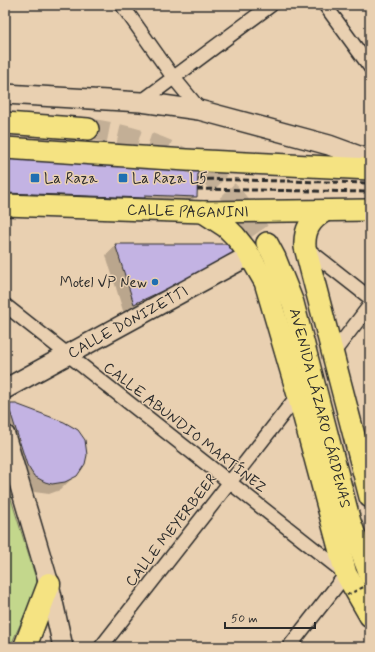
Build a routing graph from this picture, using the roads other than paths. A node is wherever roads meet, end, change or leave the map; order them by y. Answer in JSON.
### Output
{"nodes":[{"id":1,"x":122,"y":5,"type":"edge"},
{"id":2,"x":271,"y":5,"type":"edge"},
{"id":3,"x":325,"y":5,"type":"edge"},
{"id":4,"x":370,"y":67,"type":"edge"},
{"id":5,"x":173,"y":77,"type":"junction"},
{"id":6,"x":5,"y":94,"type":"edge"},
{"id":7,"x":141,"y":102,"type":"junction"},
{"id":8,"x":201,"y":111,"type":"junction"},
{"id":9,"x":8,"y":121,"type":"edge"},
{"id":10,"x":88,"y":128,"type":"tunnel mouth"},
{"id":11,"x":5,"y":148,"type":"edge"},
{"id":12,"x":370,"y":160,"type":"edge"},
{"id":13,"x":370,"y":169,"type":"edge"},
{"id":14,"x":5,"y":206,"type":"edge"},
{"id":15,"x":370,"y":210,"type":"edge"},
{"id":16,"x":325,"y":211,"type":"junction"},
{"id":17,"x":204,"y":212,"type":"junction"},
{"id":18,"x":267,"y":243,"type":"tunnel mouth"},
{"id":19,"x":305,"y":247,"type":"junction"},
{"id":20,"x":250,"y":255,"type":"junction"},
{"id":21,"x":370,"y":298,"type":"edge"},
{"id":22,"x":5,"y":305,"type":"edge"},
{"id":23,"x":370,"y":305,"type":"edge"},
{"id":24,"x":334,"y":352,"type":"junction"},
{"id":25,"x":67,"y":354,"type":"junction"},
{"id":26,"x":5,"y":389,"type":"edge"},
{"id":27,"x":298,"y":395,"type":"junction"},
{"id":28,"x":5,"y":435,"type":"edge"},
{"id":29,"x":229,"y":481,"type":"junction"},
{"id":30,"x":370,"y":498,"type":"edge"},
{"id":31,"x":346,"y":574,"type":"junction"},
{"id":32,"x":370,"y":575,"type":"edge"},
{"id":33,"x":49,"y":584,"type":"junction"},
{"id":34,"x":370,"y":616,"type":"edge"},
{"id":35,"x":26,"y":647,"type":"edge"},
{"id":36,"x":64,"y":647,"type":"edge"},
{"id":37,"x":101,"y":647,"type":"edge"},
{"id":38,"x":289,"y":647,"type":"edge"}],
"edges":[{"from":1,"to":5,"type":"street"},
{"from":2,"to":5,"type":"street"},
{"from":3,"to":4,"type":"street"},
{"from":5,"to":7,"type":"street"},
{"from":5,"to":8,"type":"street"},
{"from":6,"to":7,"type":"main road"},
{"from":7,"to":8,"type":"main road"},
{"from":8,"to":12,"type":"main road"},
{"from":9,"to":10,"type":"main road"},
{"from":11,"to":13,"type":"main road"},
{"from":14,"to":17,"type":"main road","name":"CALLE PAGANINI"},
{"from":15,"to":16,"type":"main road","name":"CALLE PAGANINI"},
{"from":16,"to":17,"type":"main road","name":"CALLE PAGANINI"},
{"from":16,"to":19,"type":"main road"},
{"from":17,"to":20,"type":"main road"},
{"from":18,"to":32,"type":"main road","name":"AVENIDA LÁZARO CÁRDENAS"},
{"from":19,"to":21,"type":"street"},
{"from":19,"to":24,"type":"main road"},
{"from":20,"to":25,"type":"main road","name":"CALLE DONIZETTI"},
{"from":20,"to":27,"type":"main road"},
{"from":22,"to":25,"type":"street","name":"CALLE ABUNDIO MARTÍNEZ"},
{"from":23,"to":24,"type":"street"},
{"from":24,"to":30,"type":"main road"},
{"from":25,"to":26,"type":"main road","name":"CALLE DONIZETTI"},
{"from":25,"to":29,"type":"street","name":"CALLE ABUNDIO MARTÍNEZ"},
{"from":27,"to":29,"type":"street","name":"CALLE MEYERBEER"},
{"from":27,"to":31,"type":"main road"},
{"from":28,"to":33,"type":"main road"},
{"from":29,"to":31,"type":"street","name":"CALLE ABUNDIO MARTÍNEZ"},
{"from":29,"to":37,"type":"street","name":"CALLE MEYERBEER"},
{"from":31,"to":34,"type":"main road"},
{"from":31,"to":38,"type":"street"},
{"from":33,"to":35,"type":"highway"},
{"from":33,"to":36,"type":"main road"}]}
